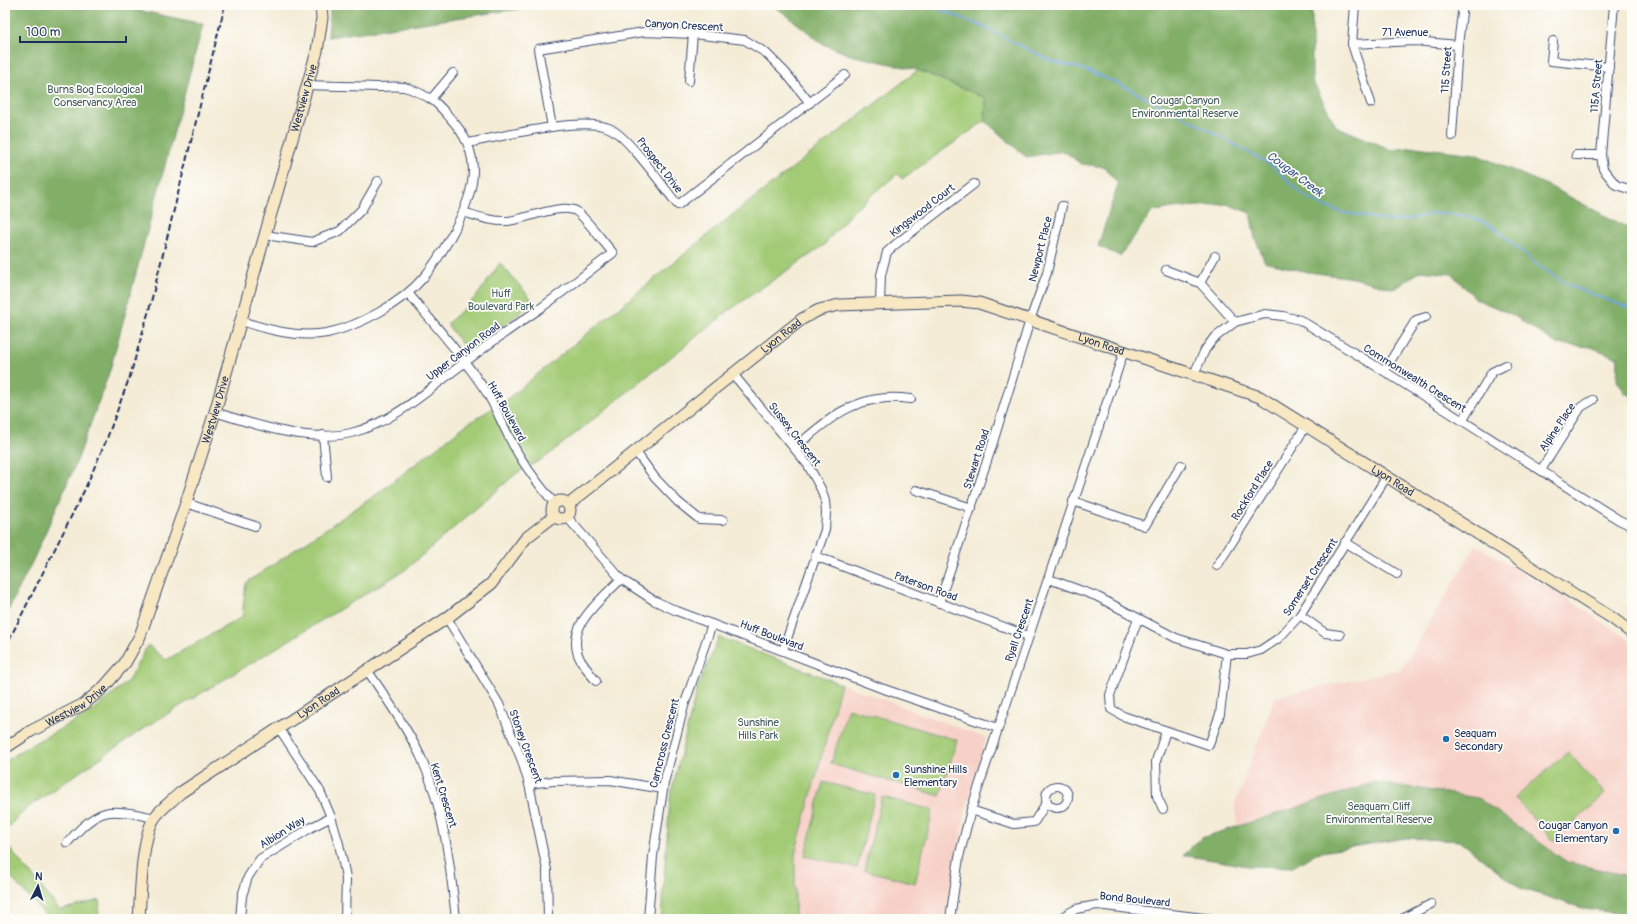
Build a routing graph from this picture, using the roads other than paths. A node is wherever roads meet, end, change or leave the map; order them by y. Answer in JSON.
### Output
{"nodes":[{"id":1,"x":321,"y":5,"type":"edge"},
{"id":2,"x":1355,"y":5,"type":"edge"},
{"id":3,"x":1463,"y":5,"type":"edge"},
{"id":4,"x":1614,"y":5,"type":"edge"},
{"id":5,"x":693,"y":34,"type":"junction"},
{"id":6,"x":1553,"y":41,"type":"dead end"},
{"id":7,"x":1352,"y":44,"type":"junction"},
{"id":8,"x":1458,"y":45,"type":"junction"},
{"id":9,"x":1609,"y":67,"type":"junction"},
{"id":10,"x":454,"y":73,"type":"dead end"},
{"id":11,"x":846,"y":75,"type":"dead end"},
{"id":12,"x":689,"y":81,"type":"dead end"},
{"id":13,"x":307,"y":85,"type":"junction"},
{"id":14,"x":431,"y":99,"type":"junction"},
{"id":15,"x":810,"y":103,"type":"junction"},
{"id":16,"x":1371,"y":103,"type":"dead end"},
{"id":17,"x":552,"y":126,"type":"junction"},
{"id":18,"x":1452,"y":136,"type":"dead end"},
{"id":19,"x":468,"y":143,"type":"junction"},
{"id":20,"x":1576,"y":155,"type":"dead end"},
{"id":21,"x":1601,"y":155,"type":"junction"},
{"id":22,"x":378,"y":181,"type":"dead end"},
{"id":23,"x":974,"y":184,"type":"dead end"},
{"id":24,"x":1632,"y":190,"type":"edge"},
{"id":25,"x":1062,"y":206,"type":"dead end"},
{"id":26,"x":463,"y":212,"type":"junction"},
{"id":27,"x":265,"y":235,"type":"junction"},
{"id":28,"x":1215,"y":256,"type":"dead end"},
{"id":29,"x":1166,"y":270,"type":"dead end"},
{"id":30,"x":1200,"y":283,"type":"junction"},
{"id":31,"x":408,"y":293,"type":"junction"},
{"id":32,"x":880,"y":303,"type":"junction"},
{"id":33,"x":1426,"y":317,"type":"dead end"},
{"id":34,"x":1030,"y":320,"type":"junction"},
{"id":35,"x":241,"y":321,"type":"junction"},
{"id":36,"x":1235,"y":322,"type":"junction"},
{"id":37,"x":1124,"y":352,"type":"junction"},
{"id":38,"x":464,"y":362,"type":"junction"},
{"id":39,"x":1506,"y":365,"type":"dead end"},
{"id":40,"x":1384,"y":371,"type":"junction"},
{"id":41,"x":733,"y":374,"type":"junction"},
{"id":42,"x":1194,"y":374,"type":"junction"},
{"id":43,"x":911,"y":399,"type":"dead end"},
{"id":44,"x":1593,"y":400,"type":"dead end"},
{"id":45,"x":215,"y":412,"type":"junction"},
{"id":46,"x":1463,"y":420,"type":"junction"},
{"id":47,"x":1306,"y":426,"type":"junction"},
{"id":48,"x":323,"y":435,"type":"junction"},
{"id":49,"x":794,"y":448,"type":"junction"},
{"id":50,"x":636,"y":452,"type":"junction"},
{"id":51,"x":1181,"y":465,"type":"dead end"},
{"id":52,"x":1541,"y":470,"type":"junction"},
{"id":53,"x":1387,"y":476,"type":"junction"},
{"id":54,"x":327,"y":477,"type":"dead end"},
{"id":55,"x":916,"y":490,"type":"dead end"},
{"id":56,"x":1073,"y":501,"type":"junction"},
{"id":57,"x":186,"y":504,"type":"junction"},
{"id":58,"x":555,"y":504,"type":"junction"},
{"id":59,"x":568,"y":505,"type":"junction"},
{"id":60,"x":972,"y":508,"type":"junction"},
{"id":61,"x":554,"y":516,"type":"junction"},
{"id":62,"x":567,"y":517,"type":"junction"},
{"id":63,"x":723,"y":520,"type":"dead end"},
{"id":64,"x":255,"y":526,"type":"dead end"},
{"id":65,"x":1632,"y":526,"type":"edge"},
{"id":66,"x":1345,"y":542,"type":"junction"},
{"id":67,"x":815,"y":556,"type":"junction"},
{"id":68,"x":1218,"y":566,"type":"dead end"},
{"id":69,"x":1396,"y":574,"type":"dead end"},
{"id":70,"x":621,"y":579,"type":"junction"},
{"id":71,"x":1049,"y":579,"type":"junction"},
{"id":72,"x":939,"y":603,"type":"junction"},
{"id":73,"x":1300,"y":615,"type":"junction"},
{"id":74,"x":446,"y":618,"type":"junction"},
{"id":75,"x":1138,"y":619,"type":"junction"},
{"id":76,"x":712,"y":624,"type":"junction"},
{"id":77,"x":1632,"y":633,"type":"edge"},
{"id":78,"x":1340,"y":635,"type":"dead end"},
{"id":79,"x":1028,"y":636,"type":"junction"},
{"id":80,"x":783,"y":650,"type":"junction"},
{"id":81,"x":1227,"y":654,"type":"junction"},
{"id":82,"x":367,"y":670,"type":"junction"},
{"id":83,"x":596,"y":681,"type":"dead end"},
{"id":84,"x":279,"y":728,"type":"junction"},
{"id":85,"x":998,"y":728,"type":"junction"},
{"id":86,"x":1166,"y":731,"type":"junction"},
{"id":87,"x":5,"y":748,"type":"edge"},
{"id":88,"x":529,"y":784,"type":"junction"},
{"id":89,"x":663,"y":789,"type":"junction"},
{"id":90,"x":1047,"y":802,"type":"dead end"},
{"id":91,"x":1163,"y":809,"type":"dead end"},
{"id":92,"x":971,"y":810,"type":"junction"},
{"id":93,"x":331,"y":817,"type":"junction"},
{"id":94,"x":154,"y":818,"type":"junction"},
{"id":95,"x":67,"y":843,"type":"dead end"},
{"id":96,"x":1431,"y":904,"type":"dead end"},
{"id":97,"x":1164,"y":916,"type":"edge"},
{"id":98,"x":139,"y":919,"type":"edge"},
{"id":99,"x":240,"y":919,"type":"edge"},
{"id":100,"x":345,"y":919,"type":"edge"},
{"id":101,"x":456,"y":919,"type":"edge"},
{"id":102,"x":548,"y":919,"type":"edge"},
{"id":103,"x":648,"y":919,"type":"edge"},
{"id":104,"x":950,"y":919,"type":"edge"},
{"id":105,"x":1058,"y":919,"type":"edge"},
{"id":106,"x":1212,"y":919,"type":"edge"},
{"id":107,"x":1402,"y":919,"type":"edge"}],
"edges":[{"from":1,"to":13,"type":"street","name":"Westview Drive"},
{"from":2,"to":7,"type":"street"},
{"from":3,"to":8,"type":"street","name":"115 Street"},
{"from":4,"to":9,"type":"street","name":"115A Street"},
{"from":5,"to":12,"type":"street"},
{"from":5,"to":15,"type":"street","name":"Canyon Crescent"},
{"from":5,"to":17,"type":"street","name":"Canyon Crescent"},
{"from":6,"to":9,"type":"street"},
{"from":7,"to":8,"type":"street","name":"71 Avenue"},
{"from":7,"to":16,"type":"street"},
{"from":8,"to":18,"type":"street","name":"115 Street"},
{"from":9,"to":21,"type":"street","name":"115A Street"},
{"from":10,"to":14,"type":"street"},
{"from":11,"to":15,"type":"street","name":"Prospect Drive"},
{"from":13,"to":14,"type":"street"},
{"from":13,"to":27,"type":"street","name":"Westview Drive"},
{"from":14,"to":19,"type":"street"},
{"from":15,"to":17,"type":"street","name":"Prospect Drive"},
{"from":17,"to":19,"type":"street","name":"Prospect Drive"},
{"from":19,"to":26,"type":"street"},
{"from":20,"to":21,"type":"street"},
{"from":21,"to":24,"type":"street","name":"115A Street"},
{"from":22,"to":27,"type":"street"},
{"from":23,"to":32,"type":"street","name":"Kingswood Court"},
{"from":25,"to":34,"type":"street","name":"Newport Place"},
{"from":26,"to":31,"type":"street"},
{"from":26,"to":38,"type":"street","name":"Upper Canyon Road"},
{"from":27,"to":35,"type":"street","name":"Westview Drive"},
{"from":28,"to":30,"type":"street"},
{"from":29,"to":30,"type":"street"},
{"from":30,"to":36,"type":"street"},
{"from":31,"to":35,"type":"street"},
{"from":31,"to":38,"type":"street","name":"Huff Boulevard"},
{"from":32,"to":34,"type":"street","name":"Lyon Road"},
{"from":32,"to":41,"type":"street","name":"Lyon Road"},
{"from":33,"to":40,"type":"street"},
{"from":34,"to":37,"type":"street","name":"Lyon Road"},
{"from":34,"to":60,"type":"street","name":"Stewart Road"},
{"from":35,"to":45,"type":"street","name":"Westview Drive"},
{"from":36,"to":40,"type":"street","name":"Commonwealth Crescent"},
{"from":36,"to":42,"type":"street","name":"Commonwealth Crescent"},
{"from":37,"to":42,"type":"street","name":"Lyon Road"},
{"from":37,"to":56,"type":"street","name":"Ryall Crescent"},
{"from":38,"to":48,"type":"street","name":"Upper Canyon Road"},
{"from":38,"to":58,"type":"street","name":"Huff Boulevard"},
{"from":39,"to":46,"type":"street"},
{"from":40,"to":46,"type":"street","name":"Commonwealth Crescent"},
{"from":41,"to":49,"type":"street","name":"Sussex Crescent"},
{"from":41,"to":50,"type":"street","name":"Lyon Road"},
{"from":42,"to":47,"type":"street","name":"Lyon Road"},
{"from":43,"to":49,"type":"street"},
{"from":44,"to":52,"type":"street","name":"Alpine Place"},
{"from":45,"to":48,"type":"street","name":"Upper Canyon Road"},
{"from":45,"to":57,"type":"street","name":"Westview Drive"},
{"from":46,"to":52,"type":"street","name":"Commonwealth Crescent"},
{"from":47,"to":53,"type":"street","name":"Lyon Road"},
{"from":47,"to":68,"type":"street","name":"Rockford Place"},
{"from":48,"to":54,"type":"street"},
{"from":49,"to":67,"type":"street","name":"Sussex Crescent"},
{"from":50,"to":59,"type":"street","name":"Lyon Road"},
{"from":50,"to":63,"type":"street"},
{"from":51,"to":56,"type":"street"},
{"from":52,"to":65,"type":"street","name":"Commonwealth Crescent"},
{"from":53,"to":66,"type":"street","name":"Somerset Crescent"},
{"from":53,"to":77,"type":"street","name":"Lyon Road"},
{"from":55,"to":60,"type":"street"},
{"from":56,"to":71,"type":"street","name":"Ryall Crescent"},
{"from":57,"to":64,"type":"street"},
{"from":57,"to":87,"type":"street","name":"Westview Drive"},
{"from":58,"to":59,"type":"street"},
{"from":58,"to":61,"type":"street"},
{"from":59,"to":62,"type":"street"},
{"from":60,"to":72,"type":"street","name":"Stewart Road"},
{"from":61,"to":62,"type":"street"},
{"from":61,"to":74,"type":"street","name":"Lyon Road"},
{"from":62,"to":70,"type":"street","name":"Huff Boulevard"},
{"from":66,"to":69,"type":"street"},
{"from":66,"to":73,"type":"street","name":"Somerset Crescent"},
{"from":67,"to":72,"type":"street","name":"Paterson Road"},
{"from":67,"to":80,"type":"street","name":"Sussex Crescent"},
{"from":70,"to":76,"type":"street","name":"Huff Boulevard"},
{"from":70,"to":83,"type":"street"},
{"from":71,"to":75,"type":"street","name":"Somerset Crescent"},
{"from":71,"to":79,"type":"street","name":"Ryall Crescent"},
{"from":72,"to":79,"type":"street","name":"Paterson Road"},
{"from":73,"to":78,"type":"street"},
{"from":73,"to":81,"type":"street","name":"Somerset Crescent"},
{"from":74,"to":82,"type":"street","name":"Lyon Road"},
{"from":74,"to":88,"type":"street","name":"Stoney Crescent"},
{"from":75,"to":81,"type":"street","name":"Somerset Crescent"},
{"from":75,"to":86,"type":"street"},
{"from":76,"to":80,"type":"street","name":"Huff Boulevard"},
{"from":76,"to":89,"type":"street","name":"Carncross Crescent"},
{"from":79,"to":85,"type":"street","name":"Ryall Crescent"},
{"from":80,"to":85,"type":"street","name":"Huff Boulevard"},
{"from":81,"to":86,"type":"street"},
{"from":82,"to":84,"type":"street","name":"Lyon Road"},
{"from":82,"to":101,"type":"street","name":"Kent Crescent"},
{"from":84,"to":93,"type":"street"},
{"from":84,"to":94,"type":"street","name":"Lyon Road"},
{"from":85,"to":92,"type":"street","name":"Ryall Crescent"},
{"from":86,"to":91,"type":"street"},
{"from":88,"to":89,"type":"street"},
{"from":88,"to":102,"type":"street","name":"Stoney Crescent"},
{"from":89,"to":103,"type":"street","name":"Carncross Crescent"},
{"from":90,"to":92,"type":"street"},
{"from":92,"to":104,"type":"street","name":"Ryall Crescent"},
{"from":93,"to":99,"type":"street","name":"Albion Way"},
{"from":93,"to":100,"type":"street"},
{"from":94,"to":95,"type":"street"},
{"from":94,"to":98,"type":"street","name":"Lyon Road"},
{"from":96,"to":107,"type":"street"},
{"from":97,"to":105,"type":"street","name":"Bond Boulevard"},
{"from":97,"to":106,"type":"street","name":"Bond Boulevard"}]}
